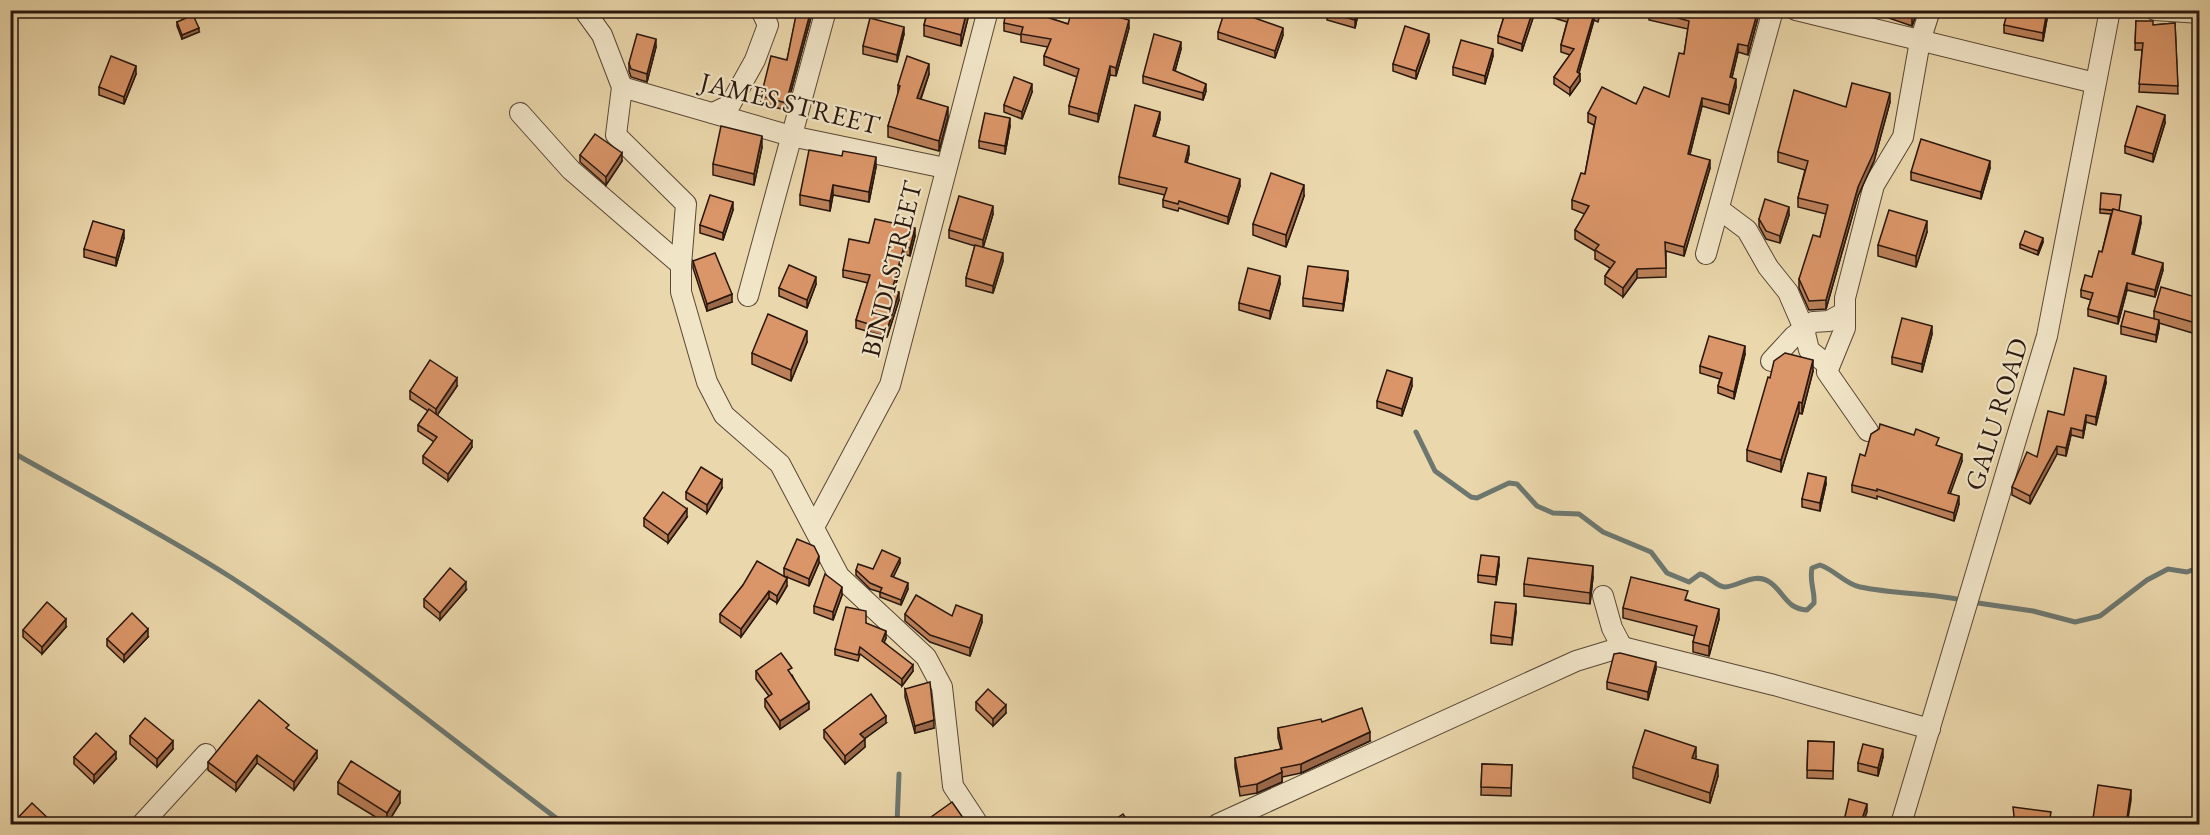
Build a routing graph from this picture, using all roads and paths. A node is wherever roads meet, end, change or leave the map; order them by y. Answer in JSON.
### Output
{"nodes":[{"id":1,"x":584,"y":10,"type":"edge"},
{"id":2,"x":760,"y":10,"type":"edge"},
{"id":3,"x":826,"y":10,"type":"edge"},
{"id":4,"x":988,"y":10,"type":"edge"},
{"id":5,"x":1773,"y":10,"type":"edge"},
{"id":6,"x":1796,"y":10,"type":"edge"},
{"id":7,"x":1930,"y":10,"type":"edge"},
{"id":8,"x":2110,"y":10,"type":"edge"},
{"id":9,"x":2155,"y":10,"type":"edge"},
{"id":10,"x":2199,"y":13,"type":"edge"},
{"id":11,"x":1920,"y":41,"type":"junction"},
{"id":12,"x":2095,"y":83,"type":"junction"},
{"id":13,"x":622,"y":87,"type":"junction"},
{"id":14,"x":713,"y":113,"type":"junction"},
{"id":15,"x":520,"y":114,"type":"dead end"},
{"id":16,"x":790,"y":136,"type":"junction"},
{"id":17,"x":945,"y":168,"type":"junction"},
{"id":18,"x":1719,"y":209,"type":"junction"},
{"id":19,"x":1706,"y":254,"type":"dead end"},
{"id":20,"x":681,"y":265,"type":"junction"},
{"id":21,"x":748,"y":296,"type":"dead end"},
{"id":22,"x":1845,"y":312,"type":"junction"},
{"id":23,"x":1804,"y":329,"type":"junction"},
{"id":24,"x":1771,"y":361,"type":"edge"},
{"id":25,"x":1829,"y":366,"type":"junction"},
{"id":26,"x":1869,"y":431,"type":"dead end"},
{"id":27,"x":814,"y":528,"type":"junction"},
{"id":28,"x":1603,"y":596,"type":"dead end"},
{"id":29,"x":1622,"y":647,"type":"junction"},
{"id":30,"x":1930,"y":729,"type":"junction"},
{"id":31,"x":206,"y":754,"type":"dead end"},
{"id":32,"x":142,"y":825,"type":"edge"},
{"id":33,"x":978,"y":825,"type":"edge"},
{"id":34,"x":1218,"y":825,"type":"edge"},
{"id":35,"x":1901,"y":825,"type":"edge"}],
"edges":[{"from":1,"to":13,"type":"street"},
{"from":2,"to":14,"type":"street"},
{"from":3,"to":16,"type":"street"},
{"from":4,"to":17,"type":"street","name":"BINDI STREET"},
{"from":5,"to":18,"type":"street"},
{"from":6,"to":11,"type":"street"},
{"from":7,"to":11,"type":"street"},
{"from":8,"to":12,"type":"street","name":"GALU ROAD"},
{"from":9,"to":10,"type":"street"},
{"from":11,"to":12,"type":"street"},
{"from":11,"to":22,"type":"street"},
{"from":12,"to":30,"type":"street","name":"GALU ROAD"},
{"from":13,"to":14,"type":"street","name":"JAMES STREET"},
{"from":13,"to":20,"type":"street"},
{"from":14,"to":16,"type":"street","name":"JAMES STREET"},
{"from":15,"to":20,"type":"street"},
{"from":16,"to":17,"type":"street","name":"JAMES STREET"},
{"from":16,"to":21,"type":"street"},
{"from":17,"to":27,"type":"street","name":"BINDI STREET"},
{"from":18,"to":19,"type":"street"},
{"from":18,"to":23,"type":"street"},
{"from":20,"to":27,"type":"street"},
{"from":22,"to":23,"type":"street"},
{"from":22,"to":25,"type":"street"},
{"from":23,"to":24,"type":"street"},
{"from":23,"to":25,"type":"street"},
{"from":25,"to":26,"type":"street"},
{"from":27,"to":33,"type":"street"},
{"from":28,"to":29,"type":"street"},
{"from":29,"to":30,"type":"street"},
{"from":29,"to":34,"type":"street"},
{"from":30,"to":35,"type":"street","name":"GALU ROAD"},
{"from":31,"to":32,"type":"street"}]}
